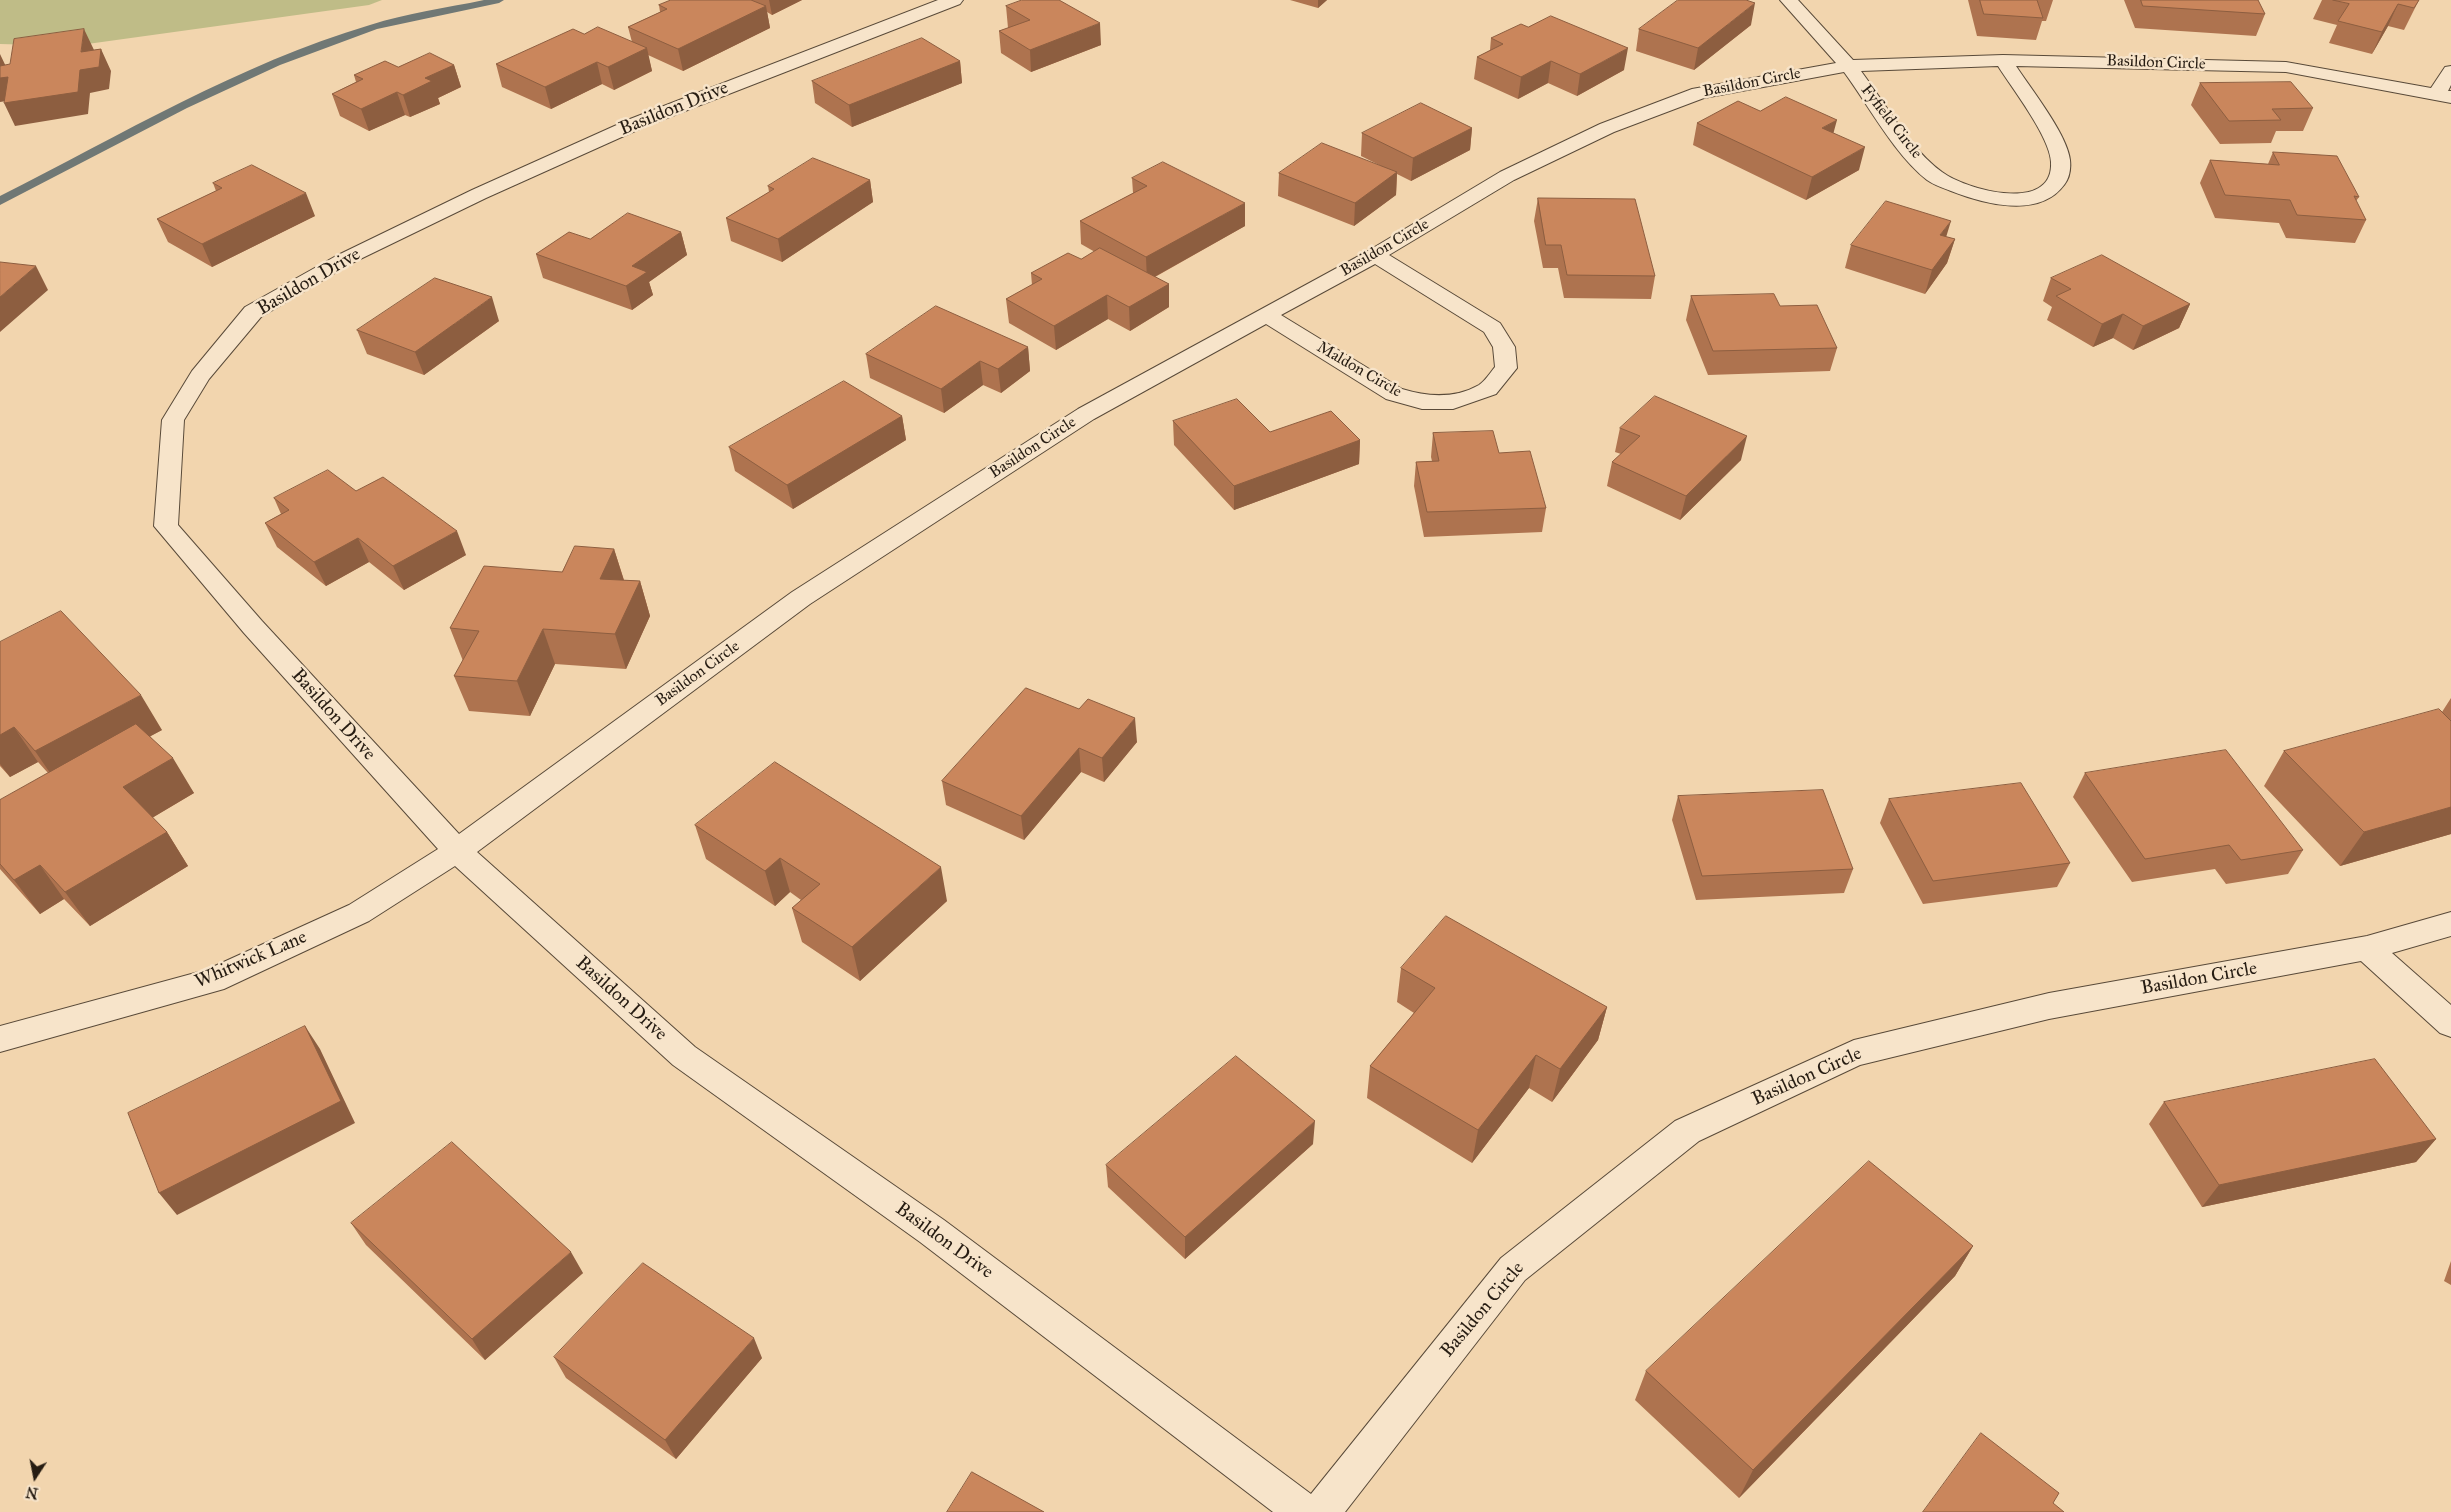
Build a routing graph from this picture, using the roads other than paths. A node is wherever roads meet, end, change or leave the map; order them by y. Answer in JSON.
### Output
{"nodes":[{"id":1,"x":954,"y":0,"type":"edge"},
{"id":2,"x":1790,"y":0,"type":"edge"},
{"id":3,"x":2003,"y":60,"type":"junction"},
{"id":4,"x":1848,"y":66,"type":"junction"},
{"id":5,"x":2451,"y":71,"type":"edge"},
{"id":6,"x":2444,"y":95,"type":"edge"},
{"id":7,"x":1375,"y":255,"type":"junction"},
{"id":8,"x":1266,"y":315,"type":"junction"},
{"id":9,"x":457,"y":851,"type":"junction"},
{"id":10,"x":2451,"y":924,"type":"edge"},
{"id":11,"x":2367,"y":948,"type":"junction"},
{"id":12,"x":2451,"y":1024,"type":"edge"},
{"id":13,"x":0,"y":1038,"type":"edge"},
{"id":14,"x":1304,"y":1512,"type":"edge"},
{"id":15,"x":1321,"y":1512,"type":"edge"}],
"edges":[{"from":1,"to":9,"type":"street","name":"Basildon Drive"},
{"from":2,"to":4,"type":"street","name":"Fyfield Circle"},
{"from":3,"to":4,"type":"street","name":"Basildon Circle"},
{"from":3,"to":4,"type":"street","name":"Fyfield Circle"},
{"from":3,"to":6,"type":"street","name":"Basildon Circle"},
{"from":4,"to":7,"type":"street","name":"Basildon Circle"},
{"from":5,"to":6,"type":"street"},
{"from":7,"to":8,"type":"street","name":"Basildon Circle"},
{"from":7,"to":8,"type":"street","name":"Maldon Circle"},
{"from":8,"to":9,"type":"street","name":"Basildon Circle"},
{"from":9,"to":13,"type":"street","name":"Whitwick Lane"},
{"from":9,"to":14,"type":"street","name":"Basildon Drive"},
{"from":10,"to":11,"type":"street","name":"Basildon Circle"},
{"from":11,"to":12,"type":"street"},
{"from":11,"to":15,"type":"street","name":"Basildon Circle"}]}
